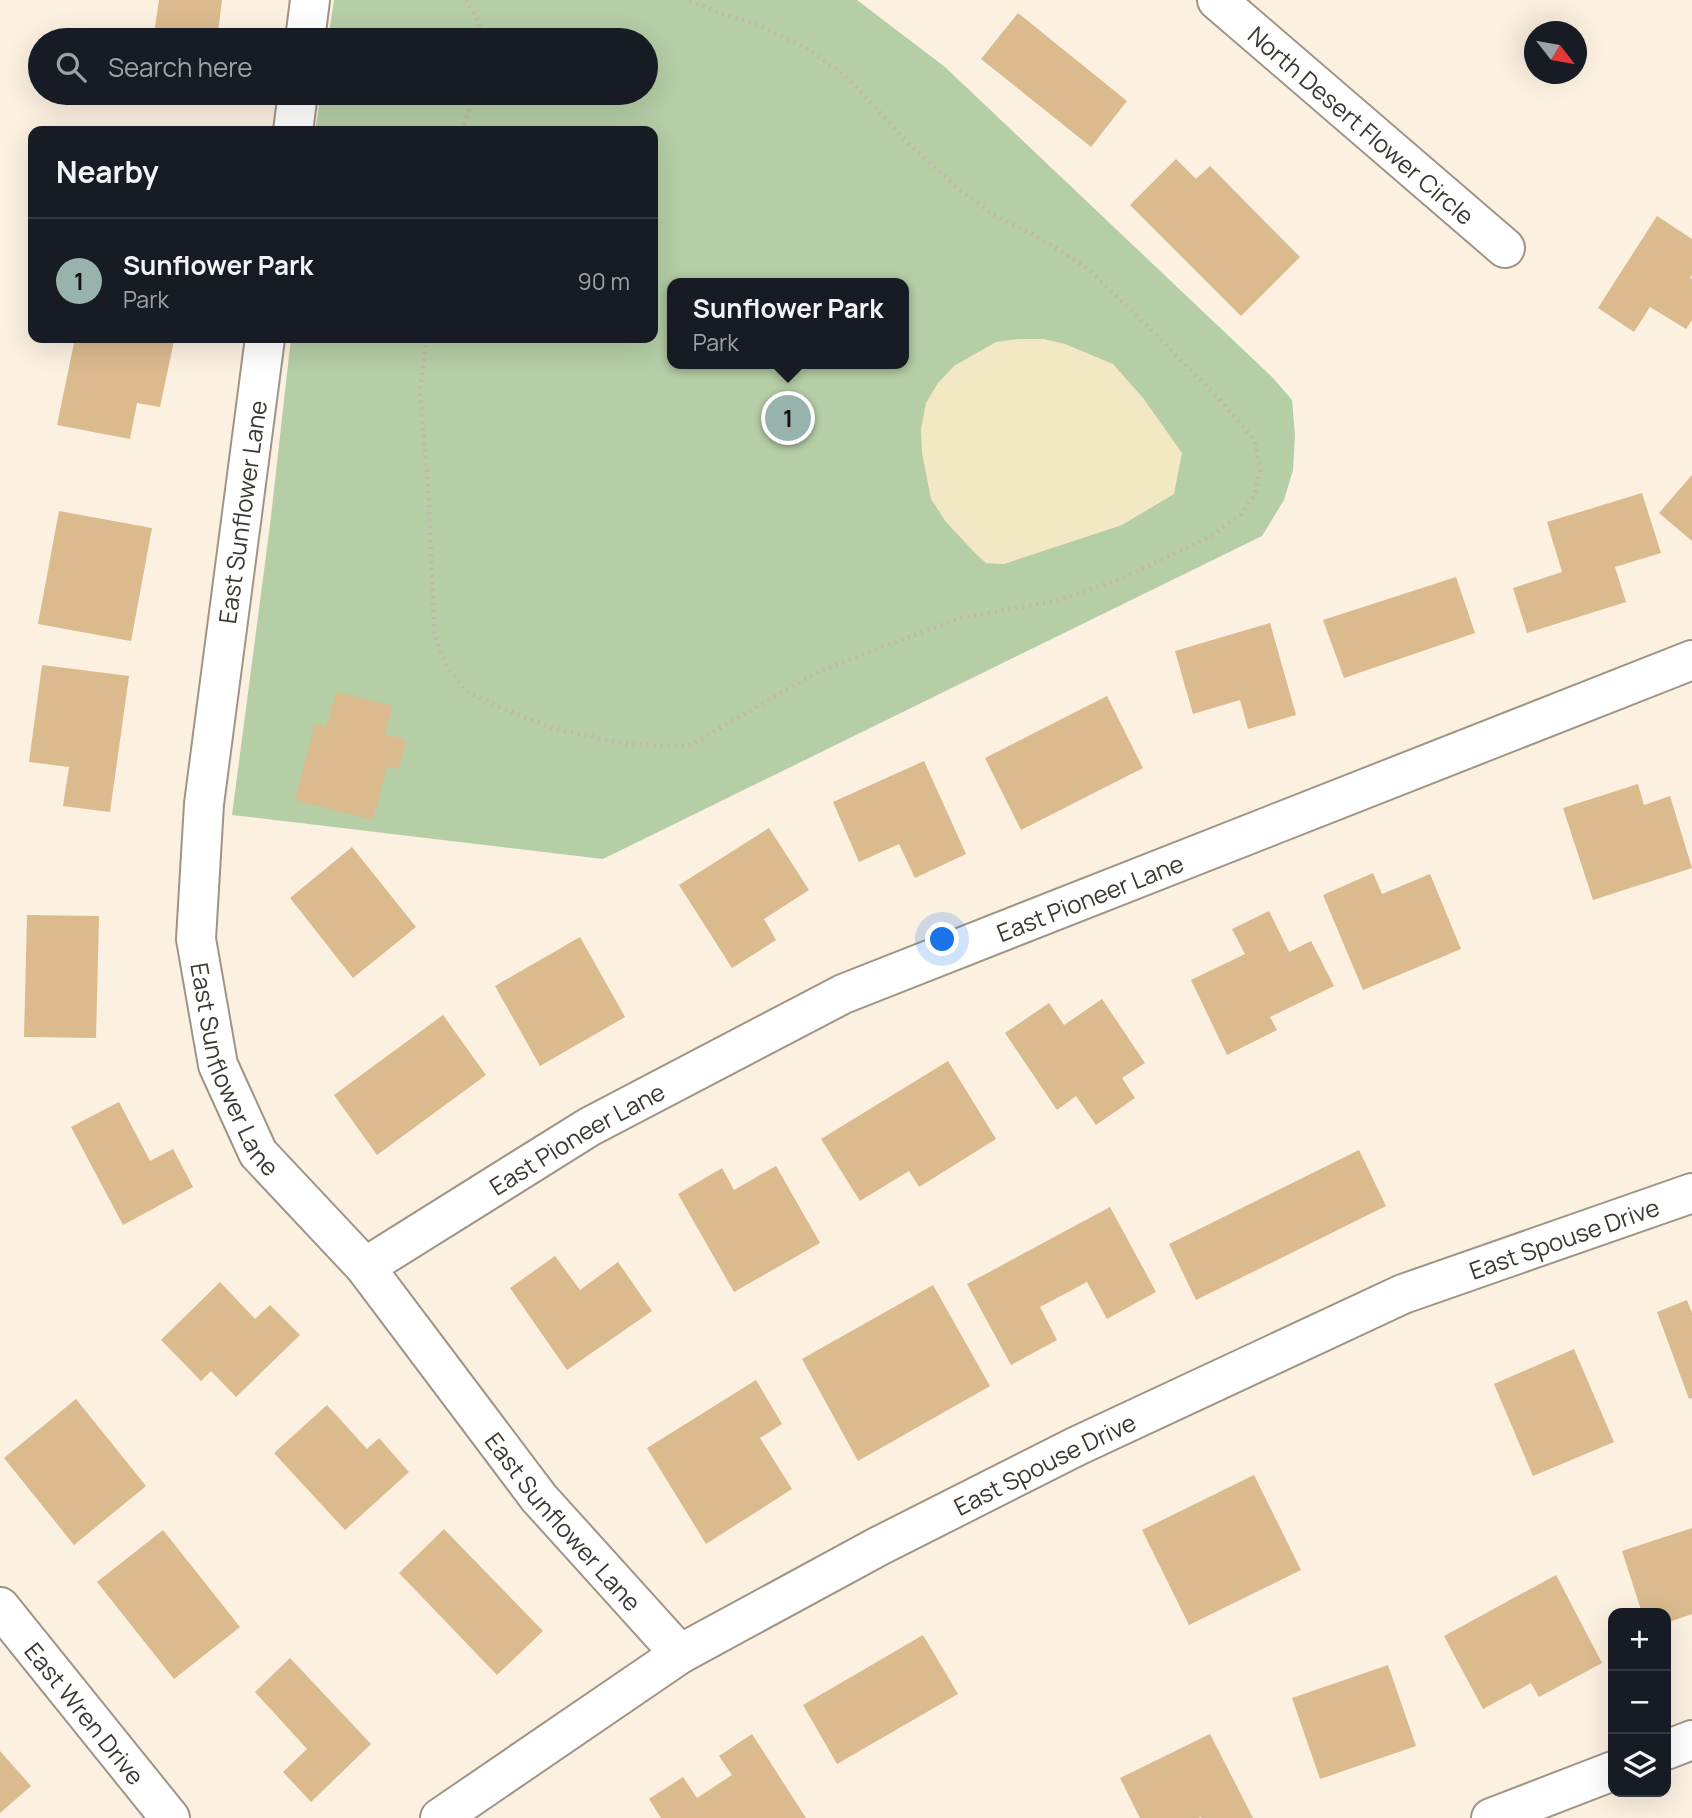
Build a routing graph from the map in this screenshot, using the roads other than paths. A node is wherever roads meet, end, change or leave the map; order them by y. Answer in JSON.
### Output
{"nodes":[{"id":1,"x":310,"y":0,"type":"edge"},
{"id":2,"x":1217,"y":0,"type":"edge"},
{"id":3,"x":306,"y":28,"type":"edge"},
{"id":4,"x":296,"y":105,"type":"edge"},
{"id":5,"x":294,"y":126,"type":"edge"},
{"id":6,"x":1505,"y":248,"type":"dead end"},
{"id":7,"x":264,"y":343,"type":"edge"},
{"id":8,"x":1692,"y":660,"type":"edge"},
{"id":9,"x":1692,"y":1193,"type":"edge"},
{"id":10,"x":365,"y":1267,"type":"junction"},
{"id":11,"x":0,"y":1608,"type":"edge"},
{"id":12,"x":680,"y":1654,"type":"junction"},
{"id":13,"x":1692,"y":1740,"type":"edge"},
{"id":14,"x":1671,"y":1748,"type":"edge"},
{"id":15,"x":1608,"y":1773,"type":"edge"},
{"id":16,"x":170,"y":1818,"type":"edge"},
{"id":17,"x":440,"y":1818,"type":"edge"},
{"id":18,"x":1491,"y":1818,"type":"edge"}],
"edges":[{"from":1,"to":3,"type":"street"},
{"from":2,"to":6,"type":"street","name":"North Desert Flower Circle"},
{"from":4,"to":5,"type":"street"},
{"from":7,"to":10,"type":"street","name":"East Sunflower Lane"},
{"from":8,"to":10,"type":"street","name":"East Pioneer Lane"},
{"from":9,"to":12,"type":"street","name":"East Spouse Drive"},
{"from":10,"to":12,"type":"street","name":"East Sunflower Lane"},
{"from":11,"to":16,"type":"street","name":"East Wren Drive"},
{"from":12,"to":17,"type":"street","name":"East Spouse Drive"},
{"from":13,"to":14,"type":"street"},
{"from":15,"to":18,"type":"street"}]}
